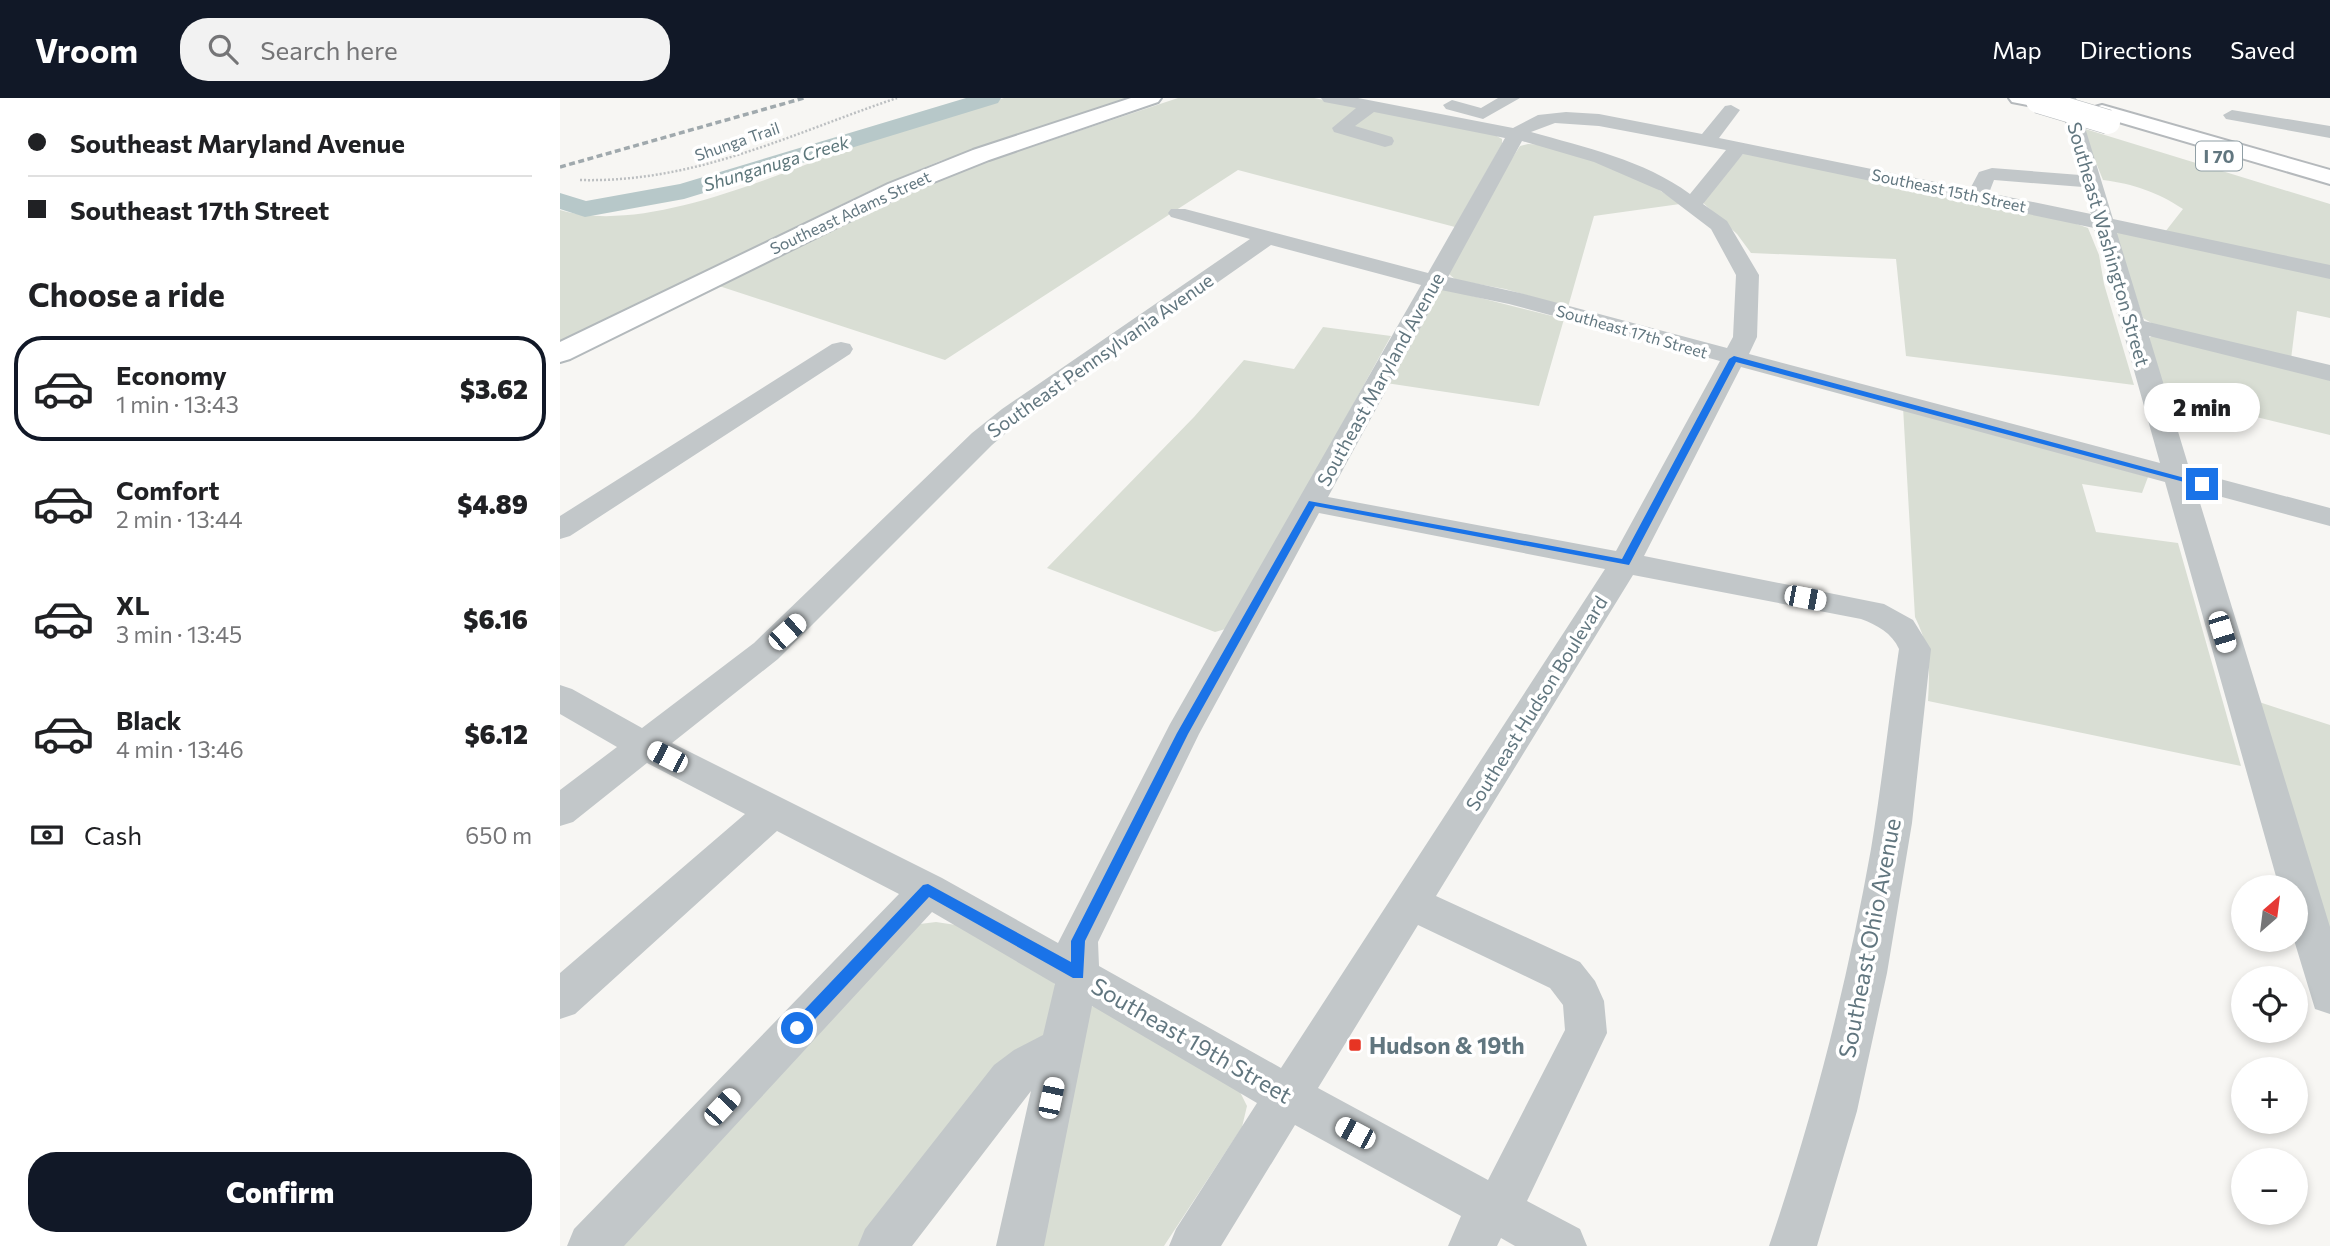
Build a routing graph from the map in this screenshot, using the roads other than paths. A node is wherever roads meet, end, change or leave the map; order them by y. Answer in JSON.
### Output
{"nodes":[{"id":1,"x":1152,"y":98,"type":"edge"},
{"id":2,"x":1334,"y":98,"type":"edge"},
{"id":3,"x":1429,"y":98,"type":"edge"},
{"id":4,"x":1511,"y":98,"type":"edge"},
{"id":5,"x":2060,"y":98,"type":"edge"},
{"id":6,"x":2067,"y":98,"type":"edge"},
{"id":7,"x":2029,"y":99,"type":"edge"},
{"id":8,"x":1599,"y":101,"type":"dead end"},
{"id":9,"x":1369,"y":107,"type":"junction"},
{"id":10,"x":2100,"y":109,"type":"edge"},
{"id":11,"x":1731,"y":110,"type":"dead end"},
{"id":12,"x":1483,"y":114,"type":"junction"},
{"id":13,"x":2232,"y":115,"type":"dead end"},
{"id":14,"x":1566,"y":117,"type":"junction"},
{"id":15,"x":1467,"y":126,"type":"junction"},
{"id":16,"x":2330,"y":132,"type":"edge"},
{"id":17,"x":1516,"y":135,"type":"junction"},
{"id":18,"x":1385,"y":141,"type":"dead end"},
{"id":19,"x":1707,"y":141,"type":"junction"},
{"id":20,"x":1739,"y":148,"type":"junction"},
{"id":21,"x":2330,"y":177,"type":"edge"},
{"id":22,"x":2091,"y":182,"type":"junction"},
{"id":23,"x":2330,"y":190,"type":"edge"},
{"id":24,"x":1977,"y":196,"type":"junction"},
{"id":25,"x":1692,"y":204,"type":"junction"},
{"id":26,"x":1178,"y":213,"type":"dead end"},
{"id":27,"x":2103,"y":223,"type":"junction"},
{"id":28,"x":1266,"y":238,"type":"junction"},
{"id":29,"x":2330,"y":272,"type":"edge"},
{"id":30,"x":1434,"y":281,"type":"junction"},
{"id":31,"x":2133,"y":325,"type":"junction"},
{"id":32,"x":841,"y":349,"type":"dead end"},
{"id":33,"x":560,"y":353,"type":"edge"},
{"id":34,"x":1734,"y":359,"type":"junction"},
{"id":35,"x":2330,"y":373,"type":"edge"},
{"id":36,"x":2176,"y":477,"type":"junction"},
{"id":37,"x":1312,"y":503,"type":"junction"},
{"id":38,"x":2330,"y":517,"type":"edge"},
{"id":39,"x":560,"y":529,"type":"edge"},
{"id":40,"x":1625,"y":563,"type":"junction"},
{"id":41,"x":560,"y":698,"type":"edge"},
{"id":42,"x":645,"y":746,"type":"junction"},
{"id":43,"x":560,"y":811,"type":"edge"},
{"id":44,"x":774,"y":811,"type":"junction"},
{"id":45,"x":928,"y":890,"type":"junction"},
{"id":46,"x":1410,"y":903,"type":"junction"},
{"id":47,"x":1078,"y":973,"type":"junction"},
{"id":48,"x":2330,"y":995,"type":"edge"},
{"id":49,"x":560,"y":1000,"type":"edge"},
{"id":50,"x":1062,"y":1048,"type":"junction"},
{"id":51,"x":1287,"y":1096,"type":"junction"},
{"id":52,"x":1487,"y":1221,"type":"edge"},
{"id":53,"x":591,"y":1246,"type":"edge"},
{"id":54,"x":882,"y":1246,"type":"edge"},
{"id":55,"x":1020,"y":1246,"type":"edge"},
{"id":56,"x":1193,"y":1246,"type":"edge"},
{"id":57,"x":1563,"y":1246,"type":"edge"},
{"id":58,"x":1793,"y":1246,"type":"edge"}],
"edges":[{"from":1,"to":33,"type":"main road","name":"Southeast Adams Street"},
{"from":2,"to":9,"type":"street"},
{"from":3,"to":12,"type":"street"},
{"from":4,"to":12,"type":"street"},
{"from":5,"to":10,"type":"main road","number":"I 70"},
{"from":6,"to":22,"type":"street","name":"Southeast Washington Street"},
{"from":7,"to":10,"type":"main road","number":"I 70","bridge":true},
{"from":8,"to":14,"type":"street"},
{"from":9,"to":15,"type":"street"},
{"from":9,"to":18,"type":"street"},
{"from":10,"to":21,"type":"main road","number":"I 70"},
{"from":10,"to":23,"type":"main road","number":"I 70"},
{"from":11,"to":19,"type":"street"},
{"from":12,"to":15,"type":"street"},
{"from":13,"to":16,"type":"street"},
{"from":14,"to":17,"type":"street"},
{"from":14,"to":19,"type":"street","name":"Southeast 15th Street"},
{"from":15,"to":17,"type":"street"},
{"from":17,"to":25,"type":"street","name":"Southeast Hudson Boulevard"},
{"from":17,"to":30,"type":"street","name":"Southeast Maryland Avenue"},
{"from":19,"to":20,"type":"street","name":"Southeast 15th Street"},
{"from":20,"to":24,"type":"street","name":"Southeast 15th Street"},
{"from":20,"to":25,"type":"street"},
{"from":22,"to":24,"type":"street"},
{"from":22,"to":27,"type":"street","name":"Southeast Washington Street"},
{"from":24,"to":27,"type":"street","name":"Southeast 15th Street"},
{"from":25,"to":34,"type":"street","name":"Southeast Hudson Boulevard"},
{"from":26,"to":28,"type":"street","name":"Southeast 17th Street"},
{"from":27,"to":29,"type":"street","name":"Southeast 15th Street"},
{"from":27,"to":31,"type":"street","name":"Southeast Washington Street"},
{"from":28,"to":30,"type":"street","name":"Southeast 17th Street"},
{"from":28,"to":42,"type":"street","name":"Southeast Pennsylvania Avenue"},
{"from":30,"to":34,"type":"street","name":"Southeast 17th Street"},
{"from":30,"to":37,"type":"street","name":"Southeast Maryland Avenue"},
{"from":31,"to":35,"type":"street"},
{"from":31,"to":36,"type":"street","name":"Southeast Washington Street"},
{"from":32,"to":39,"type":"street"},
{"from":34,"to":36,"type":"street","name":"Southeast 17th Street"},
{"from":34,"to":40,"type":"street","name":"Southeast Hudson Boulevard"},
{"from":36,"to":38,"type":"street","name":"Southeast 17th Street"},
{"from":36,"to":48,"type":"street","name":"Southeast Washington Street"},
{"from":37,"to":40,"type":"street"},
{"from":37,"to":47,"type":"street","name":"Southeast Maryland Avenue"},
{"from":40,"to":46,"type":"street","name":"Southeast Hudson Boulevard"},
{"from":40,"to":58,"type":"street","name":"Southeast Ohio Avenue"},
{"from":41,"to":42,"type":"street","name":"Southeast 19th Street"},
{"from":42,"to":43,"type":"street","name":"Southeast Pennsylvania Avenue"},
{"from":42,"to":44,"type":"street","name":"Southeast 19th Street"},
{"from":44,"to":45,"type":"street","name":"Southeast 19th Street"},
{"from":44,"to":49,"type":"street"},
{"from":45,"to":47,"type":"street","name":"Southeast 19th Street"},
{"from":45,"to":53,"type":"street"},
{"from":46,"to":51,"type":"street","name":"Southeast Hudson Boulevard"},
{"from":46,"to":52,"type":"street"},
{"from":47,"to":50,"type":"street"},
{"from":47,"to":51,"type":"street","name":"Southeast 19th Street"},
{"from":50,"to":54,"type":"street"},
{"from":50,"to":55,"type":"street"},
{"from":51,"to":52,"type":"street","name":"Southeast 19th Street"},
{"from":51,"to":56,"type":"street","name":"Southeast Hudson Boulevard"},
{"from":52,"to":57,"type":"street","name":"Southeast 19th Street"}]}
